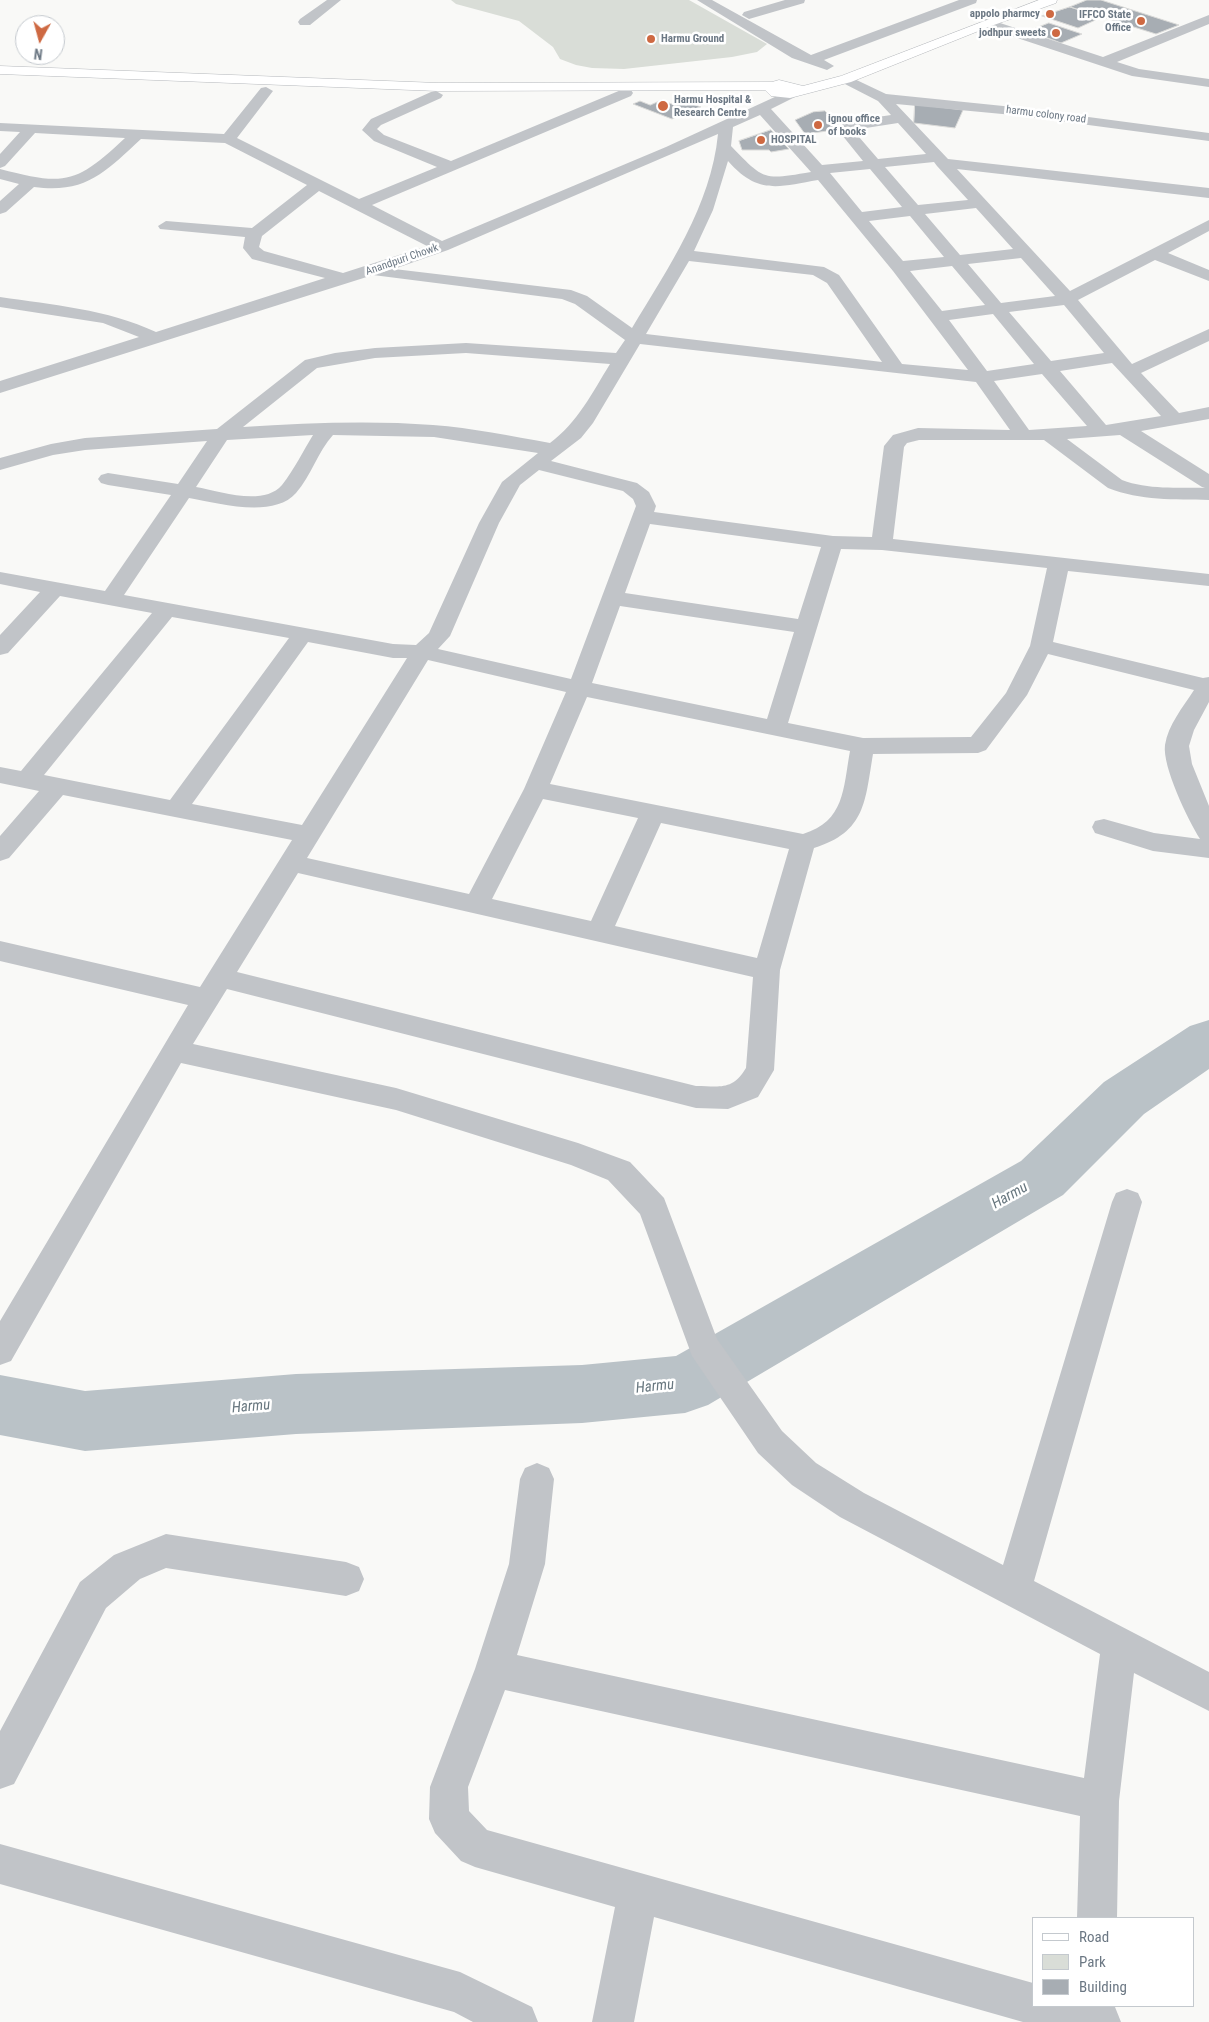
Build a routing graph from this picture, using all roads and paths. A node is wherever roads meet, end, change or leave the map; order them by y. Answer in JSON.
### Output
{"nodes":[{"id":1,"x":335,"y":0,"type":"edge"},
{"id":2,"x":703,"y":0,"type":"edge"},
{"id":3,"x":721,"y":0,"type":"edge"},
{"id":4,"x":799,"y":0,"type":"edge"},
{"id":5,"x":971,"y":0,"type":"edge"},
{"id":6,"x":1021,"y":0,"type":"edge"},
{"id":7,"x":1051,"y":0,"type":"edge"},
{"id":8,"x":750,"y":15,"type":"junction"},
{"id":9,"x":1209,"y":19,"type":"edge"},
{"id":10,"x":305,"y":22,"type":"dead end"},
{"id":11,"x":986,"y":23,"type":"junction"},
{"id":12,"x":818,"y":61,"type":"junction"},
{"id":13,"x":1104,"y":62,"type":"junction"},
{"id":14,"x":0,"y":70,"type":"edge"},
{"id":15,"x":841,"y":76,"type":"junction"},
{"id":16,"x":0,"y":78,"type":"edge"},
{"id":17,"x":1209,"y":83,"type":"edge"},
{"id":18,"x":773,"y":88,"type":"junction"},
{"id":19,"x":793,"y":90,"type":"junction"},
{"id":20,"x":266,"y":92,"type":"junction"},
{"id":21,"x":626,"y":93,"type":"junction"},
{"id":22,"x":436,"y":95,"type":"junction"},
{"id":23,"x":883,"y":98,"type":"junction"},
{"id":24,"x":762,"y":108,"type":"junction"},
{"id":25,"x":901,"y":118,"type":"junction"},
{"id":26,"x":0,"y":127,"type":"edge"},
{"id":27,"x":726,"y":127,"type":"junction"},
{"id":28,"x":31,"y":129,"type":"junction"},
{"id":29,"x":138,"y":134,"type":"junction"},
{"id":30,"x":1209,"y":137,"type":"edge"},
{"id":31,"x":228,"y":139,"type":"junction"},
{"id":32,"x":725,"y":148,"type":"junction"},
{"id":33,"x":940,"y":160,"type":"junction"},
{"id":34,"x":0,"y":164,"type":"edge"},
{"id":35,"x":874,"y":164,"type":"junction"},
{"id":36,"x":452,"y":167,"type":"junction"},
{"id":37,"x":821,"y":172,"type":"junction"},
{"id":38,"x":0,"y":174,"type":"edge"},
{"id":39,"x":30,"y":182,"type":"junction"},
{"id":40,"x":318,"y":184,"type":"junction"},
{"id":41,"x":1209,"y":193,"type":"edge"},
{"id":42,"x":980,"y":203,"type":"junction"},
{"id":43,"x":359,"y":205,"type":"junction"},
{"id":44,"x":0,"y":209,"type":"edge"},
{"id":45,"x":914,"y":211,"type":"junction"},
{"id":46,"x":858,"y":217,"type":"junction"},
{"id":47,"x":1209,"y":225,"type":"edge"},
{"id":48,"x":166,"y":226,"type":"dead end"},
{"id":49,"x":256,"y":233,"type":"junction"},
{"id":50,"x":442,"y":247,"type":"junction"},
{"id":51,"x":1026,"y":253,"type":"junction"},
{"id":52,"x":1155,"y":254,"type":"junction"},
{"id":53,"x":684,"y":255,"type":"junction"},
{"id":54,"x":956,"y":261,"type":"junction"},
{"id":55,"x":898,"y":267,"type":"junction"},
{"id":56,"x":374,"y":271,"type":"junction"},
{"id":57,"x":1209,"y":276,"type":"edge"},
{"id":58,"x":343,"y":278,"type":"junction"},
{"id":59,"x":1068,"y":299,"type":"junction"},
{"id":60,"x":0,"y":302,"type":"edge"},
{"id":61,"x":997,"y":309,"type":"junction"},
{"id":62,"x":936,"y":317,"type":"junction"},
{"id":63,"x":1209,"y":334,"type":"edge"},
{"id":64,"x":155,"y":338,"type":"junction"},
{"id":65,"x":634,"y":338,"type":"junction"},
{"id":66,"x":1117,"y":357,"type":"junction"},
{"id":67,"x":622,"y":359,"type":"junction"},
{"id":68,"x":1047,"y":367,"type":"junction"},
{"id":69,"x":896,"y":369,"type":"junction"},
{"id":70,"x":1129,"y":372,"type":"junction"},
{"id":71,"x":982,"y":377,"type":"junction"},
{"id":72,"x":0,"y":387,"type":"edge"},
{"id":73,"x":1209,"y":413,"type":"edge"},
{"id":74,"x":1174,"y":420,"type":"junction"},
{"id":75,"x":1124,"y":429,"type":"junction"},
{"id":76,"x":326,"y":430,"type":"junction"},
{"id":77,"x":1101,"y":430,"type":"junction"},
{"id":78,"x":1048,"y":434,"type":"junction"},
{"id":79,"x":221,"y":435,"type":"junction"},
{"id":80,"x":1024,"y":436,"type":"junction"},
{"id":81,"x":555,"y":450,"type":"junction"},
{"id":82,"x":0,"y":464,"type":"edge"},
{"id":83,"x":537,"y":464,"type":"junction"},
{"id":84,"x":108,"y":479,"type":"dead end"},
{"id":85,"x":1209,"y":484,"type":"edge"},
{"id":86,"x":183,"y":491,"type":"junction"},
{"id":87,"x":1209,"y":494,"type":"edge"},
{"id":88,"x":642,"y":518,"type":"junction"},
{"id":89,"x":833,"y":542,"type":"junction"},
{"id":90,"x":882,"y":544,"type":"junction"},
{"id":91,"x":1059,"y":562,"type":"junction"},
{"id":92,"x":0,"y":578,"type":"edge"},
{"id":93,"x":1209,"y":580,"type":"edge"},
{"id":94,"x":56,"y":587,"type":"junction"},
{"id":95,"x":112,"y":598,"type":"junction"},
{"id":96,"x":614,"y":598,"type":"junction"},
{"id":97,"x":168,"y":608,"type":"junction"},
{"id":98,"x":806,"y":627,"type":"junction"},
{"id":99,"x":303,"y":634,"type":"junction"},
{"id":100,"x":1041,"y":646,"type":"junction"},
{"id":101,"x":0,"y":648,"type":"edge"},
{"id":102,"x":422,"y":652,"type":"junction"},
{"id":103,"x":1208,"y":686,"type":"edge"},
{"id":104,"x":579,"y":688,"type":"junction"},
{"id":105,"x":775,"y":729,"type":"junction"},
{"id":106,"x":863,"y":746,"type":"junction"},
{"id":107,"x":0,"y":775,"type":"edge"},
{"id":108,"x":27,"y":780,"type":"junction"},
{"id":109,"x":57,"y":786,"type":"junction"},
{"id":110,"x":536,"y":789,"type":"junction"},
{"id":111,"x":176,"y":809,"type":"junction"},
{"id":112,"x":653,"y":812,"type":"junction"},
{"id":113,"x":1104,"y":827,"type":"dead end"},
{"id":114,"x":1209,"y":834,"type":"edge"},
{"id":115,"x":308,"y":835,"type":"junction"},
{"id":116,"x":803,"y":843,"type":"junction"},
{"id":117,"x":1209,"y":849,"type":"edge"},
{"id":118,"x":0,"y":852,"type":"edge"},
{"id":119,"x":292,"y":863,"type":"junction"},
{"id":120,"x":476,"y":904,"type":"junction"},
{"id":121,"x":599,"y":932,"type":"junction"},
{"id":122,"x":0,"y":951,"type":"edge"},
{"id":123,"x":767,"y":970,"type":"junction"},
{"id":124,"x":215,"y":989,"type":"junction"},
{"id":125,"x":174,"y":1051,"type":"junction"},
{"id":126,"x":1127,"y":1202,"type":"dead end"},
{"id":127,"x":0,"y":1351,"type":"edge"},
{"id":128,"x":537,"y":1479,"type":"dead end"},
{"id":129,"x":346,"y":1578,"type":"dead end"},
{"id":130,"x":1013,"y":1591,"type":"junction"},
{"id":131,"x":1119,"y":1647,"type":"junction"},
{"id":132,"x":494,"y":1669,"type":"junction"},
{"id":133,"x":1209,"y":1692,"type":"edge"},
{"id":134,"x":0,"y":1770,"type":"edge"},
{"id":135,"x":1100,"y":1802,"type":"junction"},
{"id":136,"x":0,"y":1864,"type":"edge"},
{"id":137,"x":638,"y":1893,"type":"junction"},
{"id":138,"x":1097,"y":1917,"type":"edge"},
{"id":139,"x":1032,"y":2004,"type":"edge"},
{"id":140,"x":1045,"y":2007,"type":"edge"},
{"id":141,"x":1096,"y":2016,"type":"edge"},
{"id":142,"x":517,"y":2022,"type":"edge"},
{"id":143,"x":613,"y":2022,"type":"edge"}],
"edges":[{"from":1,"to":10,"type":"street"},
{"from":2,"to":12,"type":"street"},
{"from":3,"to":8,"type":"street"},
{"from":4,"to":8,"type":"street"},
{"from":5,"to":12,"type":"street"},
{"from":6,"to":15,"type":"main road"},
{"from":7,"to":11,"type":"main road"},
{"from":8,"to":12,"type":"street"},
{"from":9,"to":13,"type":"street"},
{"from":11,"to":13,"type":"street"},
{"from":11,"to":15,"type":"main road"},
{"from":12,"to":15,"type":"street"},
{"from":13,"to":17,"type":"street"},
{"from":14,"to":18,"type":"main road"},
{"from":15,"to":19,"type":"main road"},
{"from":15,"to":23,"type":"street"},
{"from":16,"to":20,"type":"main road"},
{"from":18,"to":19,"type":"main road"},
{"from":18,"to":21,"type":"main road"},
{"from":19,"to":24,"type":"street","name":"Anandpuri Chowk"},
{"from":20,"to":22,"type":"main road"},
{"from":20,"to":31,"type":"street"},
{"from":21,"to":22,"type":"main road"},
{"from":21,"to":36,"type":"street"},
{"from":22,"to":36,"type":"street"},
{"from":23,"to":25,"type":"street"},
{"from":23,"to":30,"type":"street","name":"harmu colony road"},
{"from":24,"to":27,"type":"street","name":"Anandpuri Chowk"},
{"from":24,"to":37,"type":"street"},
{"from":25,"to":33,"type":"street"},
{"from":25,"to":35,"type":"street"},
{"from":26,"to":28,"type":"street"},
{"from":27,"to":32,"type":"street"},
{"from":27,"to":50,"type":"street","name":"Anandpuri Chowk"},
{"from":28,"to":29,"type":"street"},
{"from":28,"to":34,"type":"street"},
{"from":29,"to":31,"type":"street"},
{"from":29,"to":39,"type":"street"},
{"from":31,"to":40,"type":"street"},
{"from":32,"to":37,"type":"street"},
{"from":32,"to":53,"type":"street"},
{"from":33,"to":35,"type":"street"},
{"from":33,"to":41,"type":"street"},
{"from":33,"to":42,"type":"street"},
{"from":35,"to":37,"type":"street"},
{"from":35,"to":45,"type":"street"},
{"from":36,"to":43,"type":"street"},
{"from":37,"to":46,"type":"street"},
{"from":38,"to":39,"type":"street"},
{"from":39,"to":44,"type":"street"},
{"from":40,"to":43,"type":"street"},
{"from":40,"to":49,"type":"street"},
{"from":42,"to":45,"type":"street"},
{"from":42,"to":51,"type":"street"},
{"from":43,"to":50,"type":"street"},
{"from":45,"to":46,"type":"street"},
{"from":45,"to":54,"type":"street"},
{"from":46,"to":55,"type":"street"},
{"from":47,"to":52,"type":"street"},
{"from":48,"to":49,"type":"street"},
{"from":49,"to":58,"type":"street"},
{"from":50,"to":56,"type":"street","name":"Anandpuri Chowk"},
{"from":51,"to":54,"type":"street"},
{"from":51,"to":59,"type":"street"},
{"from":52,"to":57,"type":"street"},
{"from":52,"to":59,"type":"street"},
{"from":53,"to":65,"type":"street"},
{"from":53,"to":69,"type":"street"},
{"from":54,"to":55,"type":"street"},
{"from":54,"to":61,"type":"street"},
{"from":55,"to":62,"type":"street"},
{"from":56,"to":58,"type":"street","name":"Anandpuri Chowk"},
{"from":56,"to":65,"type":"street"},
{"from":58,"to":64,"type":"street","name":"Anandpuri Chowk"},
{"from":59,"to":61,"type":"street"},
{"from":59,"to":66,"type":"street"},
{"from":60,"to":64,"type":"street"},
{"from":61,"to":62,"type":"street"},
{"from":61,"to":68,"type":"street"},
{"from":62,"to":71,"type":"street"},
{"from":63,"to":70,"type":"street"},
{"from":64,"to":72,"type":"street","name":"Anandpuri Chowk"},
{"from":65,"to":67,"type":"street"},
{"from":65,"to":69,"type":"street"},
{"from":66,"to":68,"type":"street"},
{"from":66,"to":70,"type":"street"},
{"from":67,"to":79,"type":"street"},
{"from":67,"to":81,"type":"street"},
{"from":68,"to":71,"type":"street"},
{"from":68,"to":77,"type":"street"},
{"from":69,"to":71,"type":"street"},
{"from":70,"to":74,"type":"street"},
{"from":71,"to":80,"type":"street"},
{"from":73,"to":74,"type":"street"},
{"from":74,"to":75,"type":"street"},
{"from":75,"to":77,"type":"street"},
{"from":75,"to":85,"type":"street"},
{"from":76,"to":79,"type":"street"},
{"from":76,"to":81,"type":"street"},
{"from":76,"to":86,"type":"street"},
{"from":77,"to":78,"type":"street"},
{"from":78,"to":80,"type":"street"},
{"from":78,"to":87,"type":"street"},
{"from":79,"to":82,"type":"street"},
{"from":79,"to":86,"type":"street"},
{"from":80,"to":90,"type":"street"},
{"from":81,"to":83,"type":"street"},
{"from":83,"to":88,"type":"street"},
{"from":83,"to":102,"type":"street"},
{"from":84,"to":86,"type":"street"},
{"from":86,"to":95,"type":"street"},
{"from":88,"to":89,"type":"street"},
{"from":88,"to":96,"type":"street"},
{"from":89,"to":90,"type":"street"},
{"from":89,"to":98,"type":"street"},
{"from":90,"to":91,"type":"street"},
{"from":91,"to":93,"type":"street"},
{"from":91,"to":100,"type":"street"},
{"from":92,"to":94,"type":"street"},
{"from":94,"to":95,"type":"street"},
{"from":94,"to":101,"type":"street"},
{"from":95,"to":97,"type":"street"},
{"from":96,"to":98,"type":"street"},
{"from":96,"to":104,"type":"street"},
{"from":97,"to":99,"type":"street"},
{"from":97,"to":108,"type":"street"},
{"from":98,"to":105,"type":"street"},
{"from":99,"to":102,"type":"street"},
{"from":99,"to":111,"type":"street"},
{"from":100,"to":103,"type":"street"},
{"from":100,"to":106,"type":"street"},
{"from":102,"to":104,"type":"street"},
{"from":102,"to":115,"type":"street"},
{"from":103,"to":114,"type":"street"},
{"from":104,"to":105,"type":"street"},
{"from":104,"to":110,"type":"street"},
{"from":105,"to":106,"type":"street"},
{"from":106,"to":116,"type":"street"},
{"from":107,"to":108,"type":"street"},
{"from":108,"to":109,"type":"street"},
{"from":109,"to":111,"type":"street"},
{"from":109,"to":118,"type":"street"},
{"from":110,"to":112,"type":"street"},
{"from":110,"to":120,"type":"street"},
{"from":111,"to":115,"type":"street"},
{"from":112,"to":116,"type":"street"},
{"from":112,"to":121,"type":"street"},
{"from":113,"to":117,"type":"street"},
{"from":115,"to":119,"type":"street"},
{"from":116,"to":123,"type":"street"},
{"from":119,"to":120,"type":"street"},
{"from":119,"to":124,"type":"street"},
{"from":120,"to":121,"type":"street"},
{"from":121,"to":123,"type":"street"},
{"from":122,"to":124,"type":"street"},
{"from":123,"to":124,"type":"street"},
{"from":124,"to":125,"type":"street"},
{"from":125,"to":127,"type":"street"},
{"from":125,"to":130,"type":"street"},
{"from":126,"to":130,"type":"street"},
{"from":128,"to":132,"type":"street"},
{"from":129,"to":134,"type":"street"},
{"from":130,"to":131,"type":"street"},
{"from":131,"to":133,"type":"street"},
{"from":131,"to":135,"type":"street"},
{"from":132,"to":135,"type":"street"},
{"from":132,"to":137,"type":"street"},
{"from":135,"to":138,"type":"street"},
{"from":136,"to":142,"type":"street"},
{"from":137,"to":139,"type":"street"},
{"from":137,"to":143,"type":"street"},
{"from":140,"to":141,"type":"street"}]}
